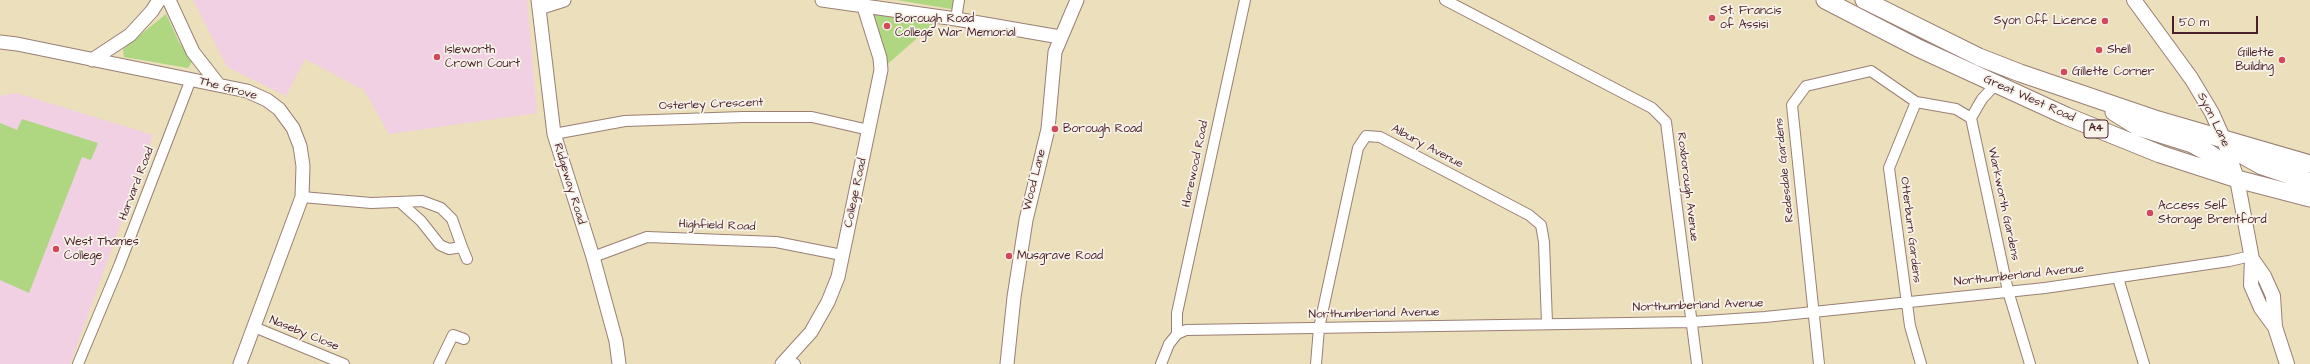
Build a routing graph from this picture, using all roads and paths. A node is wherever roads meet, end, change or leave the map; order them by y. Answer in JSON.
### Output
{"nodes":[{"id":1,"x":159,"y":0,"type":"edge"},
{"id":2,"x":169,"y":0,"type":"edge"},
{"id":3,"x":564,"y":0,"type":"edge"},
{"id":4,"x":959,"y":0,"type":"edge"},
{"id":5,"x":1077,"y":0,"type":"edge"},
{"id":6,"x":1245,"y":0,"type":"edge"},
{"id":7,"x":1445,"y":0,"type":"edge"},
{"id":8,"x":1825,"y":0,"type":"edge"},
{"id":9,"x":1864,"y":0,"type":"edge"},
{"id":10,"x":2134,"y":0,"type":"edge"},
{"id":11,"x":830,"y":1,"type":"edge"},
{"id":12,"x":538,"y":4,"type":"edge"},
{"id":13,"x":864,"y":7,"type":"junction"},
{"id":14,"x":956,"y":19,"type":"junction"},
{"id":15,"x":1060,"y":37,"type":"junction"},
{"id":16,"x":0,"y":42,"type":"edge"},
{"id":17,"x":92,"y":60,"type":"junction"},
{"id":18,"x":191,"y":80,"type":"junction"},
{"id":19,"x":218,"y":84,"type":"junction"},
{"id":20,"x":1996,"y":84,"type":"junction"},
{"id":21,"x":2090,"y":97,"type":"junction"},
{"id":22,"x":1916,"y":102,"type":"junction"},
{"id":23,"x":1971,"y":118,"type":"junction"},
{"id":24,"x":869,"y":130,"type":"junction"},
{"id":25,"x":554,"y":134,"type":"junction"},
{"id":26,"x":2224,"y":140,"type":"junction"},
{"id":27,"x":2310,"y":164,"type":"edge"},
{"id":28,"x":2237,"y":179,"type":"junction"},
{"id":29,"x":2310,"y":182,"type":"edge"},
{"id":30,"x":302,"y":198,"type":"junction"},
{"id":31,"x":2310,"y":198,"type":"edge"},
{"id":32,"x":401,"y":203,"type":"junction"},
{"id":33,"x":462,"y":247,"type":"junction"},
{"id":34,"x":842,"y":255,"type":"junction"},
{"id":35,"x":593,"y":257,"type":"junction"},
{"id":36,"x":2252,"y":258,"type":"junction"},
{"id":37,"x":467,"y":259,"type":"dead end"},
{"id":38,"x":2118,"y":278,"type":"junction"},
{"id":39,"x":2008,"y":291,"type":"junction"},
{"id":40,"x":1906,"y":301,"type":"junction"},
{"id":41,"x":1812,"y":312,"type":"junction"},
{"id":42,"x":1691,"y":322,"type":"junction"},
{"id":43,"x":1547,"y":323,"type":"junction"},
{"id":44,"x":254,"y":327,"type":"junction"},
{"id":45,"x":1319,"y":328,"type":"junction"},
{"id":46,"x":1177,"y":334,"type":"junction"},
{"id":47,"x":464,"y":339,"type":"dead end"},
{"id":48,"x":788,"y":362,"type":"edge"},
{"id":49,"x":78,"y":364,"type":"edge"},
{"id":50,"x":240,"y":364,"type":"edge"},
{"id":51,"x":344,"y":364,"type":"edge"},
{"id":52,"x":439,"y":364,"type":"edge"},
{"id":53,"x":619,"y":364,"type":"edge"},
{"id":54,"x":1007,"y":364,"type":"edge"},
{"id":55,"x":1161,"y":364,"type":"edge"},
{"id":56,"x":1316,"y":364,"type":"edge"},
{"id":57,"x":1697,"y":364,"type":"edge"},
{"id":58,"x":1819,"y":364,"type":"edge"},
{"id":59,"x":1921,"y":364,"type":"edge"},
{"id":60,"x":2030,"y":364,"type":"edge"},
{"id":61,"x":2144,"y":364,"type":"edge"},
{"id":62,"x":2287,"y":364,"type":"edge"}],
"edges":[{"from":1,"to":17,"type":"street"},
{"from":2,"to":19,"type":"street"},
{"from":3,"to":12,"type":"street"},
{"from":4,"to":14,"type":"street"},
{"from":5,"to":15,"type":"street","name":"Wood Lane"},
{"from":6,"to":46,"type":"street","name":"Harewood Road"},
{"from":7,"to":42,"type":"street","name":"Roxborough Avenue"},
{"from":8,"to":20,"type":"highway","name":"Great West Road","number":"A4"},
{"from":9,"to":21,"type":"highway","name":"Great West Road","number":"A4"},
{"from":10,"to":26,"type":"main road","name":"Syon Lane"},
{"from":11,"to":13,"type":"street"},
{"from":12,"to":25,"type":"street","name":"Ridgeway Road"},
{"from":13,"to":14,"type":"street"},
{"from":13,"to":24,"type":"street","name":"College Road"},
{"from":14,"to":15,"type":"street"},
{"from":15,"to":54,"type":"street","name":"Wood Lane"},
{"from":16,"to":17,"type":"street","name":"The Grove"},
{"from":17,"to":18,"type":"street","name":"The Grove"},
{"from":18,"to":19,"type":"street","name":"The Grove"},
{"from":18,"to":49,"type":"street","name":"Harvard Road"},
{"from":19,"to":30,"type":"street","name":"The Grove"},
{"from":20,"to":23,"type":"street"},
{"from":20,"to":28,"type":"highway","name":"Great West Road","number":"A4"},
{"from":21,"to":26,"type":"highway","name":"Great West Road","number":"A4"},
{"from":21,"to":28,"type":"highway","number":"A4"},
{"from":22,"to":23,"type":"street","name":"Redesdale Gardens"},
{"from":22,"to":40,"type":"street","name":"Otterburn Gardens"},
{"from":22,"to":41,"type":"street","name":"Redesdale Gardens"},
{"from":23,"to":39,"type":"street","name":"Warkworth Gardens"},
{"from":24,"to":25,"type":"street","name":"Osterley Crescent"},
{"from":24,"to":34,"type":"street","name":"College Road"},
{"from":25,"to":35,"type":"street","name":"Ridgeway Road"},
{"from":26,"to":27,"type":"highway","name":"Great West Road","number":"A4"},
{"from":26,"to":28,"type":"main road","name":"Syon Lane"},
{"from":26,"to":29,"type":"highway","number":"A4"},
{"from":28,"to":31,"type":"highway","name":"Great West Road","number":"A4"},
{"from":28,"to":36,"type":"main road","name":"Syon Lane"},
{"from":30,"to":32,"type":"street"},
{"from":30,"to":44,"type":"street","name":"The Grove"},
{"from":32,"to":33,"type":"street"},
{"from":32,"to":33,"type":"street"},
{"from":33,"to":37,"type":"street"},
{"from":34,"to":35,"type":"street","name":"Highfield Road"},
{"from":34,"to":48,"type":"street","name":"College Road"},
{"from":35,"to":53,"type":"street","name":"Ridgeway Road"},
{"from":36,"to":38,"type":"street","name":"Northumberland Avenue"},
{"from":36,"to":62,"type":"main road","name":"Syon Lane"},
{"from":38,"to":39,"type":"street","name":"Northumberland Avenue"},
{"from":38,"to":61,"type":"street"},
{"from":39,"to":40,"type":"street","name":"Northumberland Avenue"},
{"from":39,"to":60,"type":"street","name":"Warkworth Gardens"},
{"from":40,"to":41,"type":"street","name":"Northumberland Avenue"},
{"from":40,"to":59,"type":"street","name":"Otterburn Gardens"},
{"from":41,"to":42,"type":"street","name":"Northumberland Avenue"},
{"from":41,"to":58,"type":"street","name":"Redesdale Gardens"},
{"from":42,"to":43,"type":"street","name":"Northumberland Avenue"},
{"from":42,"to":57,"type":"street","name":"Roxborough Avenue"},
{"from":43,"to":45,"type":"street","name":"Northumberland Avenue"},
{"from":43,"to":45,"type":"street","name":"Albury Avenue"},
{"from":44,"to":50,"type":"street","name":"The Grove"},
{"from":44,"to":51,"type":"street","name":"Naseby Close"},
{"from":45,"to":46,"type":"street","name":"Northumberland Avenue"},
{"from":45,"to":56,"type":"street"},
{"from":46,"to":55,"type":"street"},
{"from":47,"to":52,"type":"street"}]}
